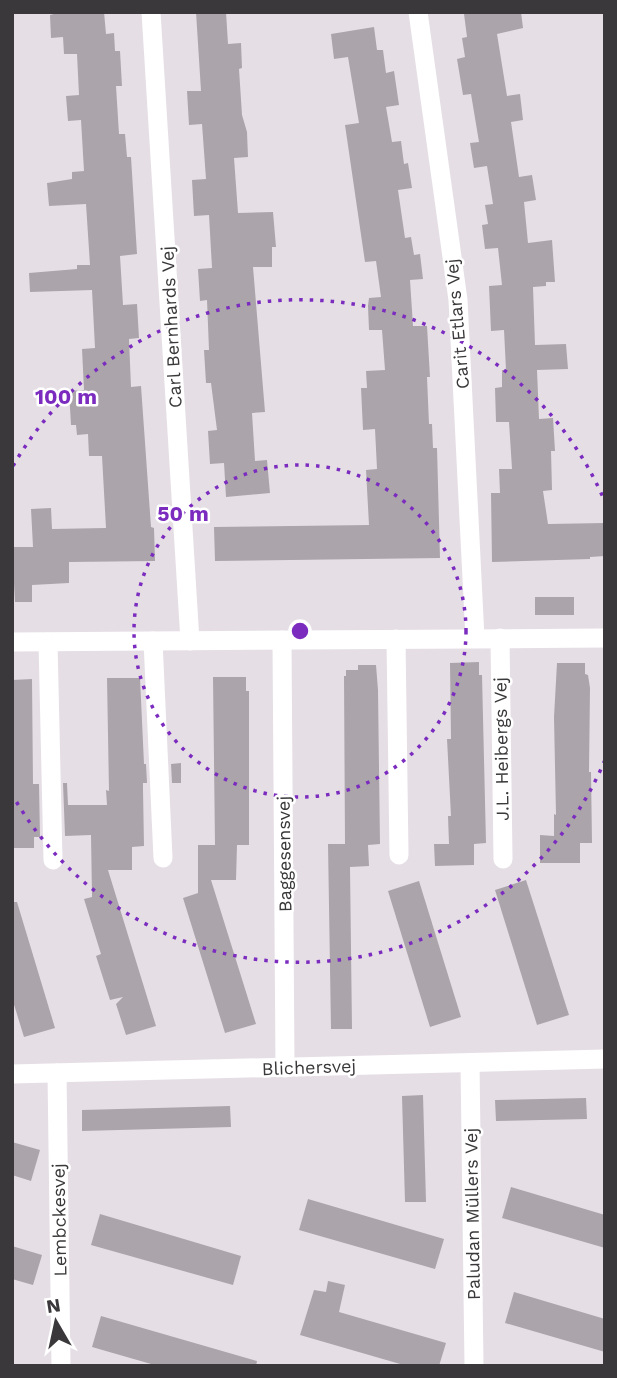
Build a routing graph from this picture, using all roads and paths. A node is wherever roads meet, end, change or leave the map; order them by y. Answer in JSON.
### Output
{"nodes":[{"id":1,"x":151,"y":12,"type":"edge"},
{"id":2,"x":418,"y":12,"type":"edge"},
{"id":3,"x":475,"y":638,"type":"junction"},
{"id":4,"x":500,"y":638,"type":"junction"},
{"id":5,"x":605,"y":638,"type":"edge"},
{"id":6,"x":396,"y":639,"type":"junction"},
{"id":7,"x":282,"y":640,"type":"junction"},
{"id":8,"x":153,"y":641,"type":"junction"},
{"id":9,"x":190,"y":641,"type":"junction"},
{"id":10,"x":12,"y":642,"type":"edge"},
{"id":11,"x":48,"y":642,"type":"junction"},
{"id":12,"x":399,"y":855,"type":"dead end"},
{"id":13,"x":163,"y":859,"type":"dead end"},
{"id":14,"x":503,"y":859,"type":"dead end"},
{"id":15,"x":53,"y":860,"type":"dead end"},
{"id":16,"x":605,"y":1059,"type":"edge"},
{"id":17,"x":470,"y":1063,"type":"junction"},
{"id":18,"x":285,"y":1068,"type":"junction"},
{"id":19,"x":57,"y":1073,"type":"junction"},
{"id":20,"x":12,"y":1074,"type":"edge"},
{"id":21,"x":61,"y":1366,"type":"edge"},
{"id":22,"x":474,"y":1366,"type":"edge"}],
"edges":[{"from":1,"to":9,"type":"street","name":"Carl Bernhards Vej"},
{"from":2,"to":3,"type":"street","name":"Carit Etlars Vej"},
{"from":3,"to":4,"type":"street"},
{"from":3,"to":6,"type":"street"},
{"from":4,"to":5,"type":"street"},
{"from":4,"to":14,"type":"street","name":"J.L. Heibergs Vej"},
{"from":6,"to":7,"type":"street"},
{"from":6,"to":12,"type":"street"},
{"from":7,"to":9,"type":"street"},
{"from":7,"to":18,"type":"street","name":"Baggesensvej"},
{"from":8,"to":9,"type":"street"},
{"from":8,"to":11,"type":"street"},
{"from":8,"to":13,"type":"street"},
{"from":10,"to":11,"type":"street"},
{"from":11,"to":15,"type":"street"},
{"from":16,"to":17,"type":"street","name":"Blichersvej"},
{"from":17,"to":18,"type":"street","name":"Blichersvej"},
{"from":17,"to":22,"type":"street","name":"Paludan Müllers Vej"},
{"from":18,"to":19,"type":"street","name":"Blichersvej"},
{"from":19,"to":20,"type":"street","name":"Blichersvej"},
{"from":19,"to":21,"type":"street","name":"Lembckesvej"}]}
